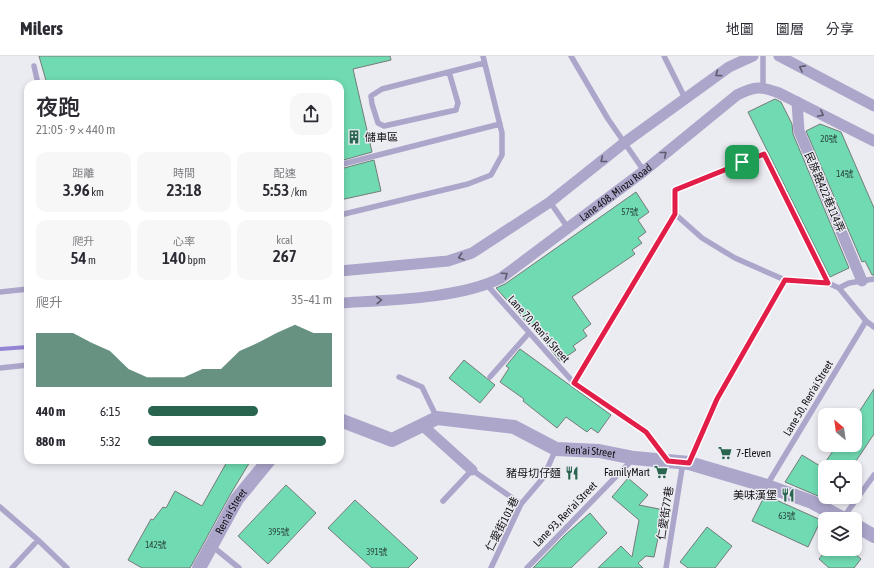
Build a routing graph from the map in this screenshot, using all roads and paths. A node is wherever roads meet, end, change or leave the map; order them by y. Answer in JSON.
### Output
{"nodes":[{"id":1,"x":483,"y":56,"type":"edge"},
{"id":2,"x":571,"y":56,"type":"edge"},
{"id":3,"x":664,"y":56,"type":"edge"},
{"id":4,"x":753,"y":56,"type":"edge"},
{"id":5,"x":763,"y":56,"type":"edge"},
{"id":6,"x":779,"y":56,"type":"edge"},
{"id":7,"x":484,"y":63,"type":"junction"},
{"id":8,"x":34,"y":66,"type":"dead end"},
{"id":9,"x":449,"y":72,"type":"junction"},
{"id":10,"x":37,"y":80,"type":"edge"},
{"id":11,"x":763,"y":87,"type":"junction"},
{"id":12,"x":685,"y":98,"type":"junction"},
{"id":13,"x":797,"y":102,"type":"junction"},
{"id":14,"x":874,"y":106,"type":"edge"},
{"id":15,"x":500,"y":124,"type":"junction"},
{"id":16,"x":874,"y":141,"type":"edge"},
{"id":17,"x":624,"y":143,"type":"junction"},
{"id":18,"x":344,"y":164,"type":"edge"},
{"id":19,"x":644,"y":171,"type":"junction"},
{"id":20,"x":550,"y":202,"type":"junction"},
{"id":21,"x":344,"y":214,"type":"edge"},
{"id":22,"x":675,"y":214,"type":"junction"},
{"id":23,"x":568,"y":228,"type":"junction"},
{"id":24,"x":344,"y":271,"type":"edge"},
{"id":25,"x":874,"y":279,"type":"edge"},
{"id":26,"x":785,"y":280,"type":"junction"},
{"id":27,"x":862,"y":280,"type":"junction"},
{"id":28,"x":828,"y":283,"type":"junction"},
{"id":29,"x":487,"y":286,"type":"junction"},
{"id":30,"x":839,"y":288,"type":"junction"},
{"id":31,"x":24,"y":289,"type":"edge"},
{"id":32,"x":0,"y":292,"type":"edge"},
{"id":33,"x":344,"y":303,"type":"edge"},
{"id":34,"x":866,"y":321,"type":"junction"},
{"id":35,"x":874,"y":326,"type":"edge"},
{"id":36,"x":529,"y":333,"type":"junction"},
{"id":37,"x":24,"y":365,"type":"edge"},
{"id":38,"x":0,"y":368,"type":"edge"},
{"id":39,"x":399,"y":377,"type":"dead end"},
{"id":40,"x":490,"y":377,"type":"dead end"},
{"id":41,"x":574,"y":383,"type":"junction"},
{"id":42,"x":437,"y":418,"type":"junction"},
{"id":43,"x":344,"y":422,"type":"edge"},
{"id":44,"x":422,"y":425,"type":"junction"},
{"id":45,"x":556,"y":449,"type":"junction"},
{"id":46,"x":634,"y":458,"type":"junction"},
{"id":47,"x":668,"y":461,"type":"junction"},
{"id":48,"x":686,"y":462,"type":"junction"},
{"id":49,"x":266,"y":464,"type":"edge"},
{"id":50,"x":472,"y":470,"type":"junction"},
{"id":51,"x":874,"y":475,"type":"edge"},
{"id":52,"x":766,"y":486,"type":"junction"},
{"id":53,"x":443,"y":501,"type":"dead end"},
{"id":54,"x":521,"y":504,"type":"junction"},
{"id":55,"x":0,"y":507,"type":"edge"},
{"id":56,"x":830,"y":512,"type":"edge"},
{"id":57,"x":848,"y":512,"type":"edge"},
{"id":58,"x":862,"y":529,"type":"edge"},
{"id":59,"x":874,"y":536,"type":"edge"},
{"id":60,"x":38,"y":540,"type":"junction"},
{"id":61,"x":212,"y":546,"type":"junction"},
{"id":62,"x":12,"y":568,"type":"edge"},
{"id":63,"x":66,"y":568,"type":"edge"},
{"id":64,"x":199,"y":568,"type":"edge"},
{"id":65,"x":239,"y":568,"type":"edge"},
{"id":66,"x":491,"y":568,"type":"edge"},
{"id":67,"x":527,"y":568,"type":"edge"},
{"id":68,"x":666,"y":568,"type":"edge"}],
"edges":[{"from":1,"to":7,"type":"lane"},
{"from":2,"to":17,"type":"lane"},
{"from":3,"to":12,"type":"lane"},
{"from":4,"to":12,"type":"street","one_way":true},
{"from":5,"to":11,"type":"lane"},
{"from":14,"to":6,"type":"street","one_way":true},
{"from":7,"to":9,"type":"lane"},
{"from":7,"to":15,"type":"lane"},
{"from":8,"to":10,"type":"lane"},
{"from":9,"to":9,"type":"lane"},
{"from":11,"to":13,"type":"street"},
{"from":19,"to":11,"type":"street","name":"Lane 408, Minzu Road","one_way":true},
{"from":12,"to":17,"type":"street"},
{"from":13,"to":16,"type":"street","one_way":true},
{"from":13,"to":27,"type":"street","name":"民族路422巷114弄"},
{"from":15,"to":18,"type":"lane"},
{"from":15,"to":21,"type":"lane"},
{"from":17,"to":19,"type":"lane"},
{"from":17,"to":20,"type":"street","one_way":true},
{"from":19,"to":23,"type":"street","name":"Lane 408, Minzu Road"},
{"from":20,"to":23,"type":"lane"},
{"from":20,"to":24,"type":"street","one_way":true},
{"from":22,"to":26,"type":"lane"},
{"from":22,"to":28,"type":"lane"},
{"from":22,"to":41,"type":"lane"},
{"from":29,"to":23,"type":"street","name":"Lane 408, Minzu Road","one_way":true},
{"from":25,"to":27,"type":"lane"},
{"from":26,"to":28,"type":"lane"},
{"from":26,"to":48,"type":"lane","name":"仁愛街77巷"},
{"from":27,"to":30,"type":"lane"},
{"from":28,"to":30,"type":"lane"},
{"from":33,"to":29,"type":"street","name":"Lane 408, Minzu Road","one_way":true},
{"from":29,"to":36,"type":"lane","name":"Lane 70, Ren'ai Street"},
{"from":30,"to":34,"type":"lane"},
{"from":31,"to":32,"type":"lane"},
{"from":34,"to":35,"type":"lane"},
{"from":34,"to":52,"type":"lane","name":"Lane 50, Ren'ai Street"},
{"from":36,"to":40,"type":"lane"},
{"from":36,"to":41,"type":"lane","name":"Lane 70, Ren'ai Street"},
{"from":37,"to":38,"type":"lane"},
{"from":39,"to":42,"type":"lane"},
{"from":41,"to":47,"type":"lane","name":"Lane 70, Ren'ai Street"},
{"from":42,"to":44,"type":"street"},
{"from":42,"to":45,"type":"street","name":"Ren'ai Street"},
{"from":43,"to":44,"type":"street"},
{"from":44,"to":50,"type":"street"},
{"from":45,"to":46,"type":"street","name":"Ren'ai Street"},
{"from":45,"to":54,"type":"lane","name":"仁愛街101巷"},
{"from":46,"to":47,"type":"street","name":"Ren'ai Street"},
{"from":46,"to":67,"type":"lane","name":"Lane 93, Ren'ai Street"},
{"from":47,"to":48,"type":"street","name":"Ren'ai Street"},
{"from":48,"to":52,"type":"street","name":"Ren'ai Street"},
{"from":48,"to":68,"type":"lane","name":"仁愛街77巷"},
{"from":49,"to":61,"type":"street","name":"Ren'ai Street"},
{"from":50,"to":53,"type":"lane"},
{"from":50,"to":54,"type":"lane"},
{"from":51,"to":57,"type":"lane"},
{"from":52,"to":56,"type":"street","name":"Ren'ai Street"},
{"from":54,"to":66,"type":"lane","name":"仁愛街101巷"},
{"from":55,"to":60,"type":"lane"},
{"from":58,"to":59,"type":"street"},
{"from":60,"to":62,"type":"lane"},
{"from":60,"to":63,"type":"lane"},
{"from":61,"to":64,"type":"street","name":"Ren'ai Street"},
{"from":61,"to":65,"type":"lane"}]}
